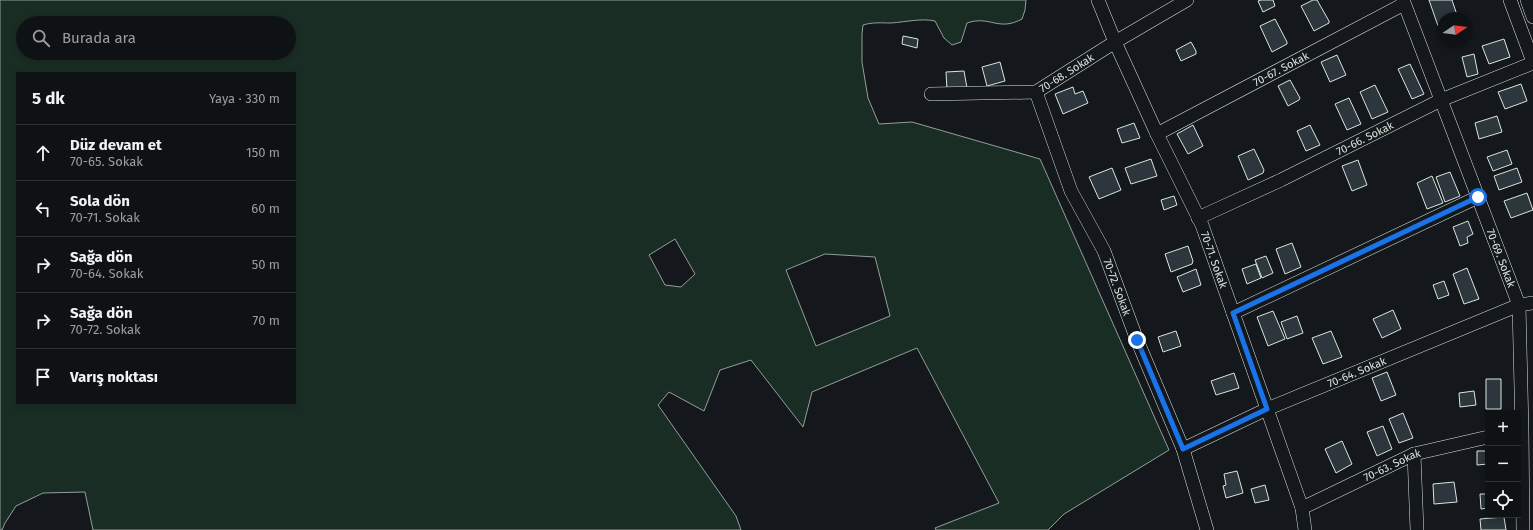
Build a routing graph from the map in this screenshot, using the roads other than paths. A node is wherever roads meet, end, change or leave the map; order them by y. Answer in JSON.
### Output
{"nodes":[{"id":1,"x":1098,"y":0,"type":"edge"},
{"id":2,"x":1187,"y":0,"type":"edge"},
{"id":3,"x":1510,"y":0,"type":"edge"},
{"id":4,"x":1526,"y":0,"type":"edge"},
{"id":5,"x":1404,"y":2,"type":"edge"},
{"id":6,"x":1533,"y":17,"type":"edge"},
{"id":7,"x":1115,"y":42,"type":"junction"},
{"id":8,"x":1533,"y":62,"type":"edge"},
{"id":9,"x":1036,"y":92,"type":"junction"},
{"id":10,"x":931,"y":94,"type":"dead end"},
{"id":11,"x":1441,"y":100,"type":"junction"},
{"id":12,"x":1157,"y":134,"type":"junction"},
{"id":13,"x":1478,"y":197,"type":"junction"},
{"id":14,"x":1198,"y":218,"type":"junction"},
{"id":15,"x":1533,"y":303,"type":"edge"},
{"id":16,"x":1519,"y":306,"type":"junction"},
{"id":17,"x":1233,"y":313,"type":"junction"},
{"id":18,"x":1267,"y":409,"type":"junction"},
{"id":19,"x":1520,"y":410,"type":"edge"},
{"id":20,"x":1485,"y":438,"type":"edge"},
{"id":21,"x":1520,"y":446,"type":"edge"},
{"id":22,"x":1183,"y":449,"type":"junction"},
{"id":23,"x":1414,"y":454,"type":"junction"},
{"id":24,"x":1302,"y":508,"type":"junction"},
{"id":25,"x":1207,"y":530,"type":"edge"},
{"id":26,"x":1304,"y":530,"type":"edge"},
{"id":27,"x":1417,"y":530,"type":"edge"},
{"id":28,"x":1523,"y":530,"type":"edge"}],
"edges":[{"from":1,"to":7,"type":"street","name":"70-71. Sokak"},
{"from":2,"to":7,"type":"street","name":"70-68. Sokak"},
{"from":3,"to":8,"type":"street"},
{"from":4,"to":6,"type":"street"},
{"from":5,"to":11,"type":"street","name":"70-69. Sokak"},
{"from":5,"to":12,"type":"street","name":"70-67. Sokak"},
{"from":7,"to":9,"type":"street","name":"70-68. Sokak"},
{"from":7,"to":12,"type":"street","name":"70-71. Sokak"},
{"from":8,"to":11,"type":"street","name":"70-66. Sokak"},
{"from":9,"to":10,"type":"street","name":"70-68. Sokak"},
{"from":9,"to":22,"type":"street","name":"70-72. Sokak"},
{"from":11,"to":13,"type":"street","name":"70-69. Sokak"},
{"from":11,"to":14,"type":"street","name":"70-66. Sokak"},
{"from":12,"to":14,"type":"street","name":"70-71. Sokak"},
{"from":13,"to":16,"type":"street","name":"70-69. Sokak"},
{"from":13,"to":17,"type":"street"},
{"from":14,"to":17,"type":"street","name":"70-71. Sokak"},
{"from":15,"to":16,"type":"street","name":"70-64. Sokak"},
{"from":16,"to":18,"type":"street","name":"70-64. Sokak"},
{"from":16,"to":19,"type":"street","name":"70-69. Sokak"},
{"from":17,"to":18,"type":"street","name":"70-71. Sokak"},
{"from":18,"to":22,"type":"street","name":"70-64. Sokak"},
{"from":18,"to":24,"type":"street","name":"70-71. Sokak"},
{"from":20,"to":23,"type":"street","name":"70-63. Sokak"},
{"from":21,"to":28,"type":"street","name":"70-69. Sokak"},
{"from":22,"to":25,"type":"street","name":"70-72. Sokak"},
{"from":23,"to":24,"type":"street","name":"70-63. Sokak"},
{"from":23,"to":27,"type":"street"},
{"from":24,"to":26,"type":"street","name":"70-71. Sokak"}]}
